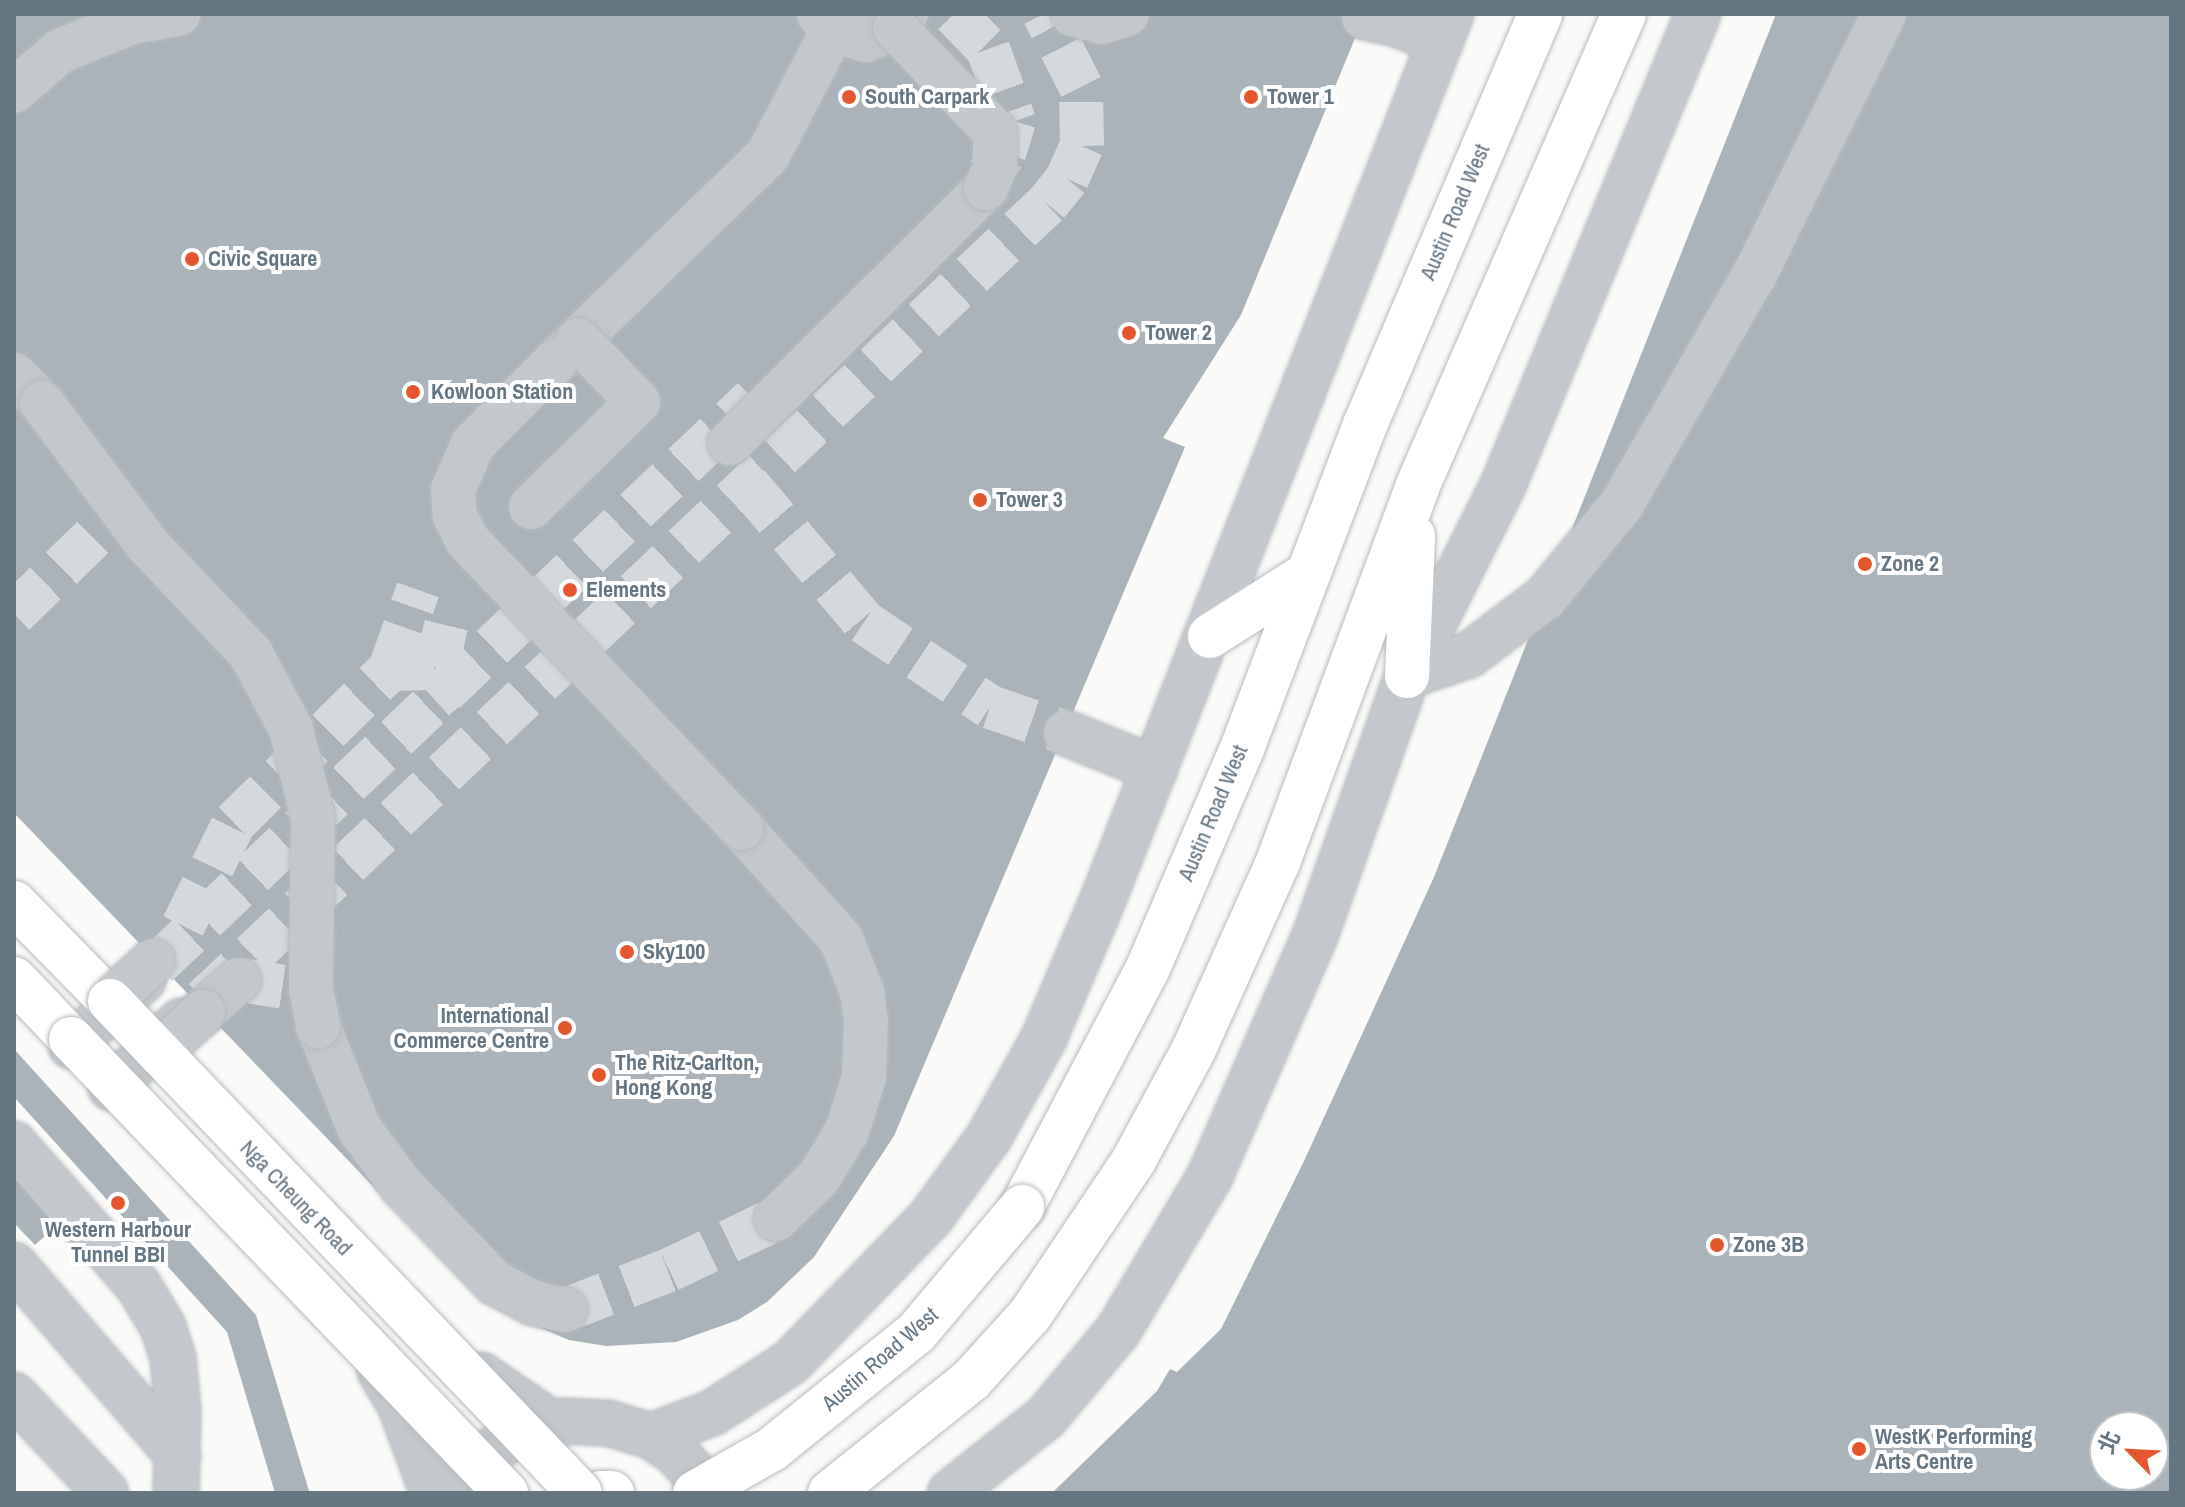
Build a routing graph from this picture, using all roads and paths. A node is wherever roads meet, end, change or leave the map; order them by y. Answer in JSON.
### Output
{"nodes":[{"id":1,"x":178,"y":14,"type":"edge"},
{"id":2,"x":1073,"y":14,"type":"edge"},
{"id":3,"x":1127,"y":14,"type":"edge"},
{"id":4,"x":1540,"y":14,"type":"edge"},
{"id":5,"x":1624,"y":14,"type":"edge"},
{"id":6,"x":1698,"y":14,"type":"edge"},
{"id":7,"x":1884,"y":14,"type":"edge"},
{"id":8,"x":1364,"y":17,"type":"dead end"},
{"id":9,"x":130,"y":18,"type":"edge"},
{"id":10,"x":901,"y":21,"type":"edge"},
{"id":11,"x":826,"y":22,"type":"edge"},
{"id":12,"x":1446,"y":28,"type":"edge"},
{"id":13,"x":14,"y":91,"type":"edge"},
{"id":14,"x":578,"y":340,"type":"junction"},
{"id":15,"x":14,"y":375,"type":"edge"},
{"id":16,"x":730,"y":443,"type":"tunnel mouth"},
{"id":17,"x":1418,"y":485,"type":"junction"},
{"id":18,"x":531,"y":507,"type":"dead end"},
{"id":19,"x":1303,"y":577,"type":"junction"},
{"id":20,"x":1210,"y":636,"type":"junction"},
{"id":21,"x":1407,"y":676,"type":"junction"},
{"id":22,"x":1066,"y":733,"type":"tunnel mouth"},
{"id":23,"x":1155,"y":769,"type":"junction"},
{"id":24,"x":14,"y":894,"type":"edge"},
{"id":25,"x":14,"y":903,"type":"edge"},
{"id":26,"x":155,"y":963,"type":"tunnel mouth"},
{"id":27,"x":14,"y":979,"type":"edge"},
{"id":28,"x":239,"y":980,"type":"tunnel mouth"},
{"id":29,"x":14,"y":986,"type":"edge"},
{"id":30,"x":114,"y":1003,"type":"junction"},
{"id":31,"x":197,"y":1007,"type":"tunnel mouth"},
{"id":32,"x":71,"y":1042,"type":"junction"},
{"id":33,"x":158,"y":1049,"type":"junction"},
{"id":34,"x":115,"y":1089,"type":"junction"},
{"id":35,"x":14,"y":1144,"type":"edge"},
{"id":36,"x":776,"y":1219,"type":"tunnel mouth"},
{"id":37,"x":14,"y":1265,"type":"edge"},
{"id":38,"x":565,"y":1310,"type":"tunnel mouth"},
{"id":39,"x":14,"y":1395,"type":"edge"},
{"id":40,"x":551,"y":1423,"type":"junction"},
{"id":41,"x":651,"y":1436,"type":"junction"},
{"id":42,"x":177,"y":1474,"type":"edge"},
{"id":43,"x":106,"y":1493,"type":"edge"},
{"id":44,"x":433,"y":1493,"type":"edge"},
{"id":45,"x":451,"y":1493,"type":"edge"},
{"id":46,"x":506,"y":1493,"type":"edge"},
{"id":47,"x":580,"y":1493,"type":"edge"},
{"id":48,"x":600,"y":1493,"type":"edge"},
{"id":49,"x":612,"y":1493,"type":"edge"},
{"id":50,"x":695,"y":1493,"type":"edge"},
{"id":51,"x":712,"y":1493,"type":"edge"},
{"id":52,"x":830,"y":1493,"type":"edge"},
{"id":53,"x":950,"y":1493,"type":"edge"}],
"edges":[{"from":1,"to":9,"type":"street","bridge":true},
{"from":2,"to":3,"type":"street"},
{"from":4,"to":19,"type":"main road","name":"Austin Road West"},
{"from":5,"to":17,"type":"main road"},
{"from":6,"to":21,"type":"street"},
{"from":7,"to":21,"type":"street"},
{"from":8,"to":12,"type":"street"},
{"from":9,"to":13,"type":"street","bridge":true},
{"from":10,"to":11,"type":"street"},
{"from":10,"to":16,"type":"street","bridge":true},
{"from":11,"to":14,"type":"street"},
{"from":12,"to":20,"type":"street"},
{"from":14,"to":18,"type":"street","bridge":true},
{"from":14,"to":36,"type":"street","bridge":true},
{"from":15,"to":38,"type":"street","bridge":true},
{"from":17,"to":21,"type":"main road"},
{"from":17,"to":52,"type":"main road"},
{"from":19,"to":20,"type":"main road"},
{"from":19,"to":50,"type":"main road","name":"Austin Road West","bridge":true},
{"from":20,"to":23,"type":"street"},
{"from":21,"to":53,"type":"street"},
{"from":22,"to":23,"type":"street"},
{"from":23,"to":41,"type":"street"},
{"from":24,"to":30,"type":"street","name":"Nga Cheung Road"},
{"from":25,"to":30,"type":"main road","name":"Nga Cheung Road"},
{"from":26,"to":30,"type":"street","bridge":true},
{"from":27,"to":32,"type":"main road"},
{"from":28,"to":33,"type":"street","bridge":true},
{"from":29,"to":32,"type":"street"},
{"from":30,"to":32,"type":"street"},
{"from":30,"to":33,"type":"main road","name":"Nga Cheung Road","bridge":true},
{"from":31,"to":33,"type":"street"},
{"from":32,"to":34,"type":"main road","bridge":true},
{"from":33,"to":34,"type":"street"},
{"from":33,"to":40,"type":"street","name":"Nga Cheung Road"},
{"from":33,"to":47,"type":"main road","name":"Nga Cheung Road","bridge":true},
{"from":34,"to":44,"type":"street"},
{"from":34,"to":46,"type":"main road","bridge":true},
{"from":35,"to":42,"type":"street"},
{"from":37,"to":42,"type":"street"},
{"from":39,"to":43,"type":"street"},
{"from":40,"to":41,"type":"street"},
{"from":40,"to":45,"type":"street"},
{"from":41,"to":51,"type":"street"},
{"from":48,"to":49,"type":"main road"}]}
